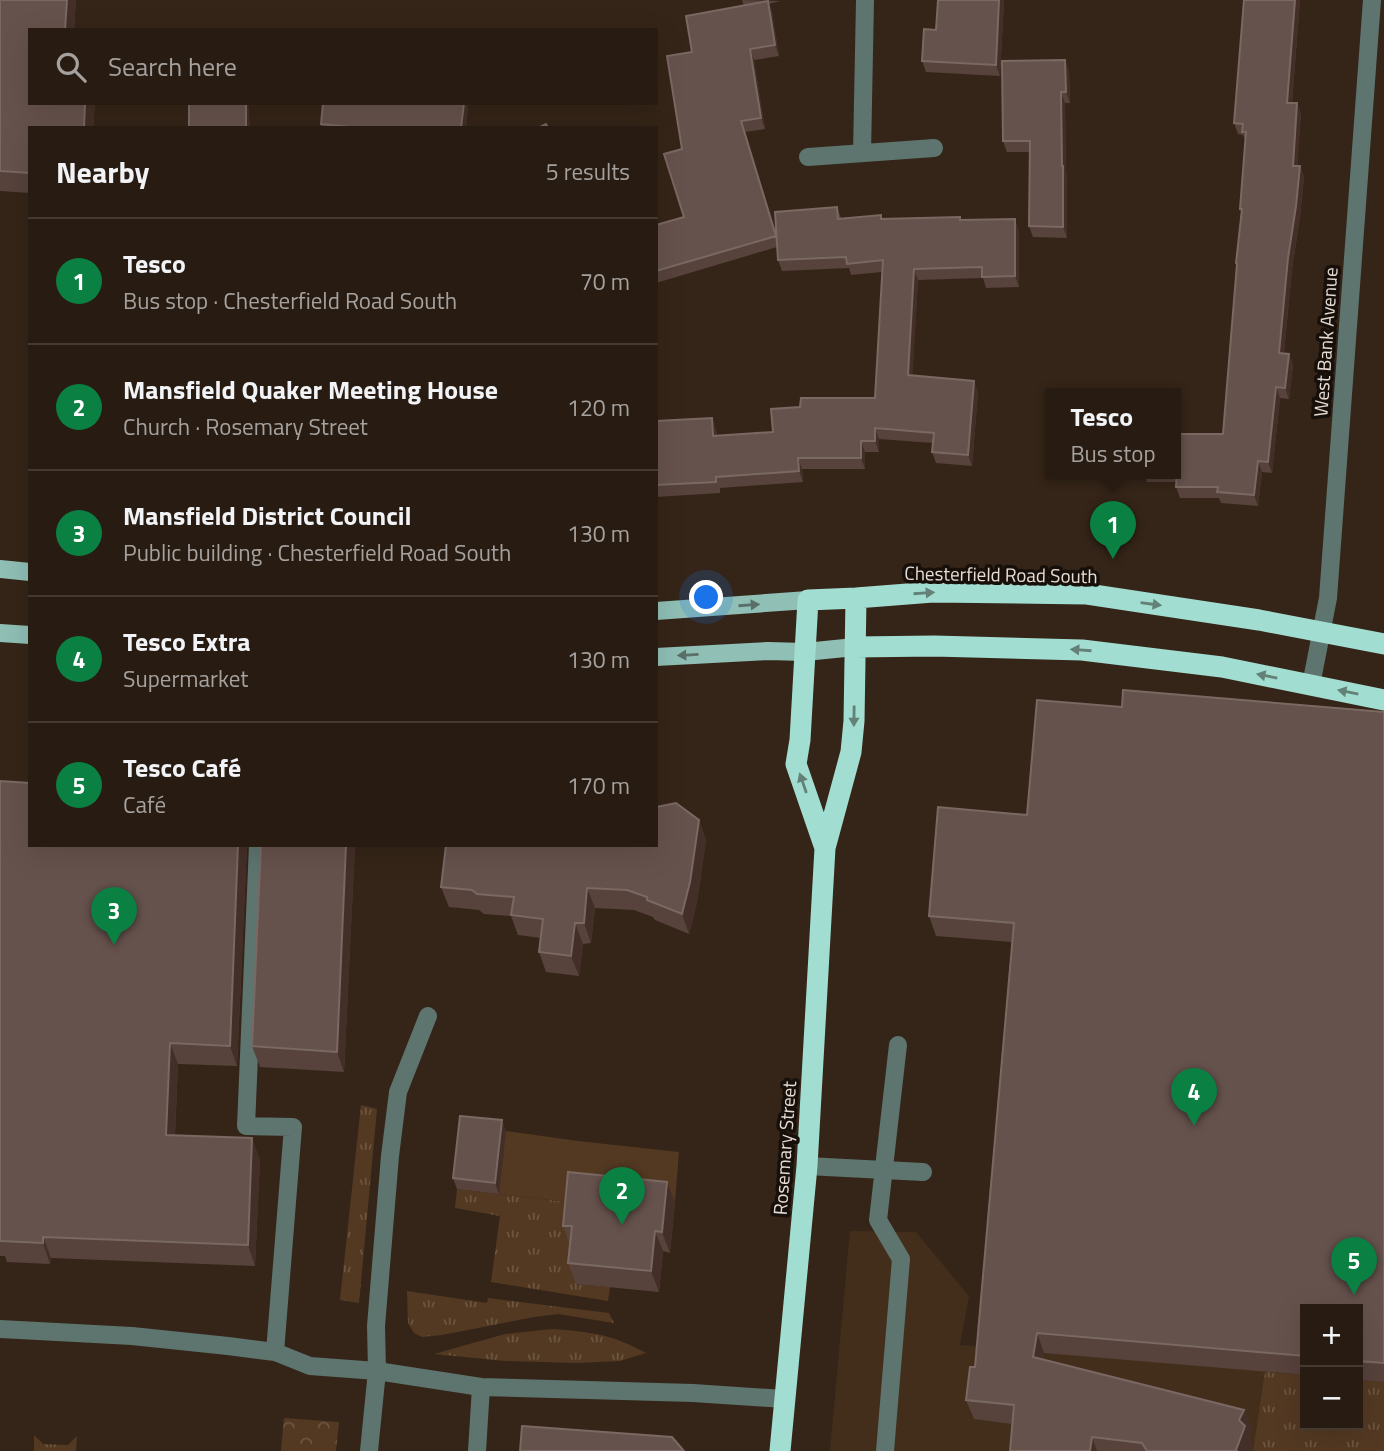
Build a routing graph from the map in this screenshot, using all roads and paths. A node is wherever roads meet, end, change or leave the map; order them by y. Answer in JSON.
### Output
{"nodes":[{"id":1,"x":865,"y":0,"type":"edge"},
{"id":2,"x":1372,"y":0,"type":"edge"},
{"id":3,"x":934,"y":148,"type":"dead end"},
{"id":4,"x":862,"y":153,"type":"junction"},
{"id":5,"x":808,"y":156,"type":"dead end"},
{"id":6,"x":0,"y":569,"type":"edge"},
{"id":7,"x":28,"y":572,"type":"edge"},
{"id":8,"x":856,"y":598,"type":"junction"},
{"id":9,"x":808,"y":600,"type":"junction"},
{"id":10,"x":658,"y":611,"type":"edge"},
{"id":11,"x":1321,"y":632,"type":"junction"},
{"id":12,"x":0,"y":633,"type":"edge"},
{"id":13,"x":28,"y":635,"type":"edge"},
{"id":14,"x":1384,"y":644,"type":"edge"},
{"id":15,"x":855,"y":647,"type":"junction"},
{"id":16,"x":805,"y":652,"type":"junction"},
{"id":17,"x":658,"y":657,"type":"edge"},
{"id":18,"x":1311,"y":685,"type":"junction"},
{"id":19,"x":1384,"y":699,"type":"edge"},
{"id":20,"x":258,"y":847,"type":"edge"},
{"id":21,"x":825,"y":848,"type":"junction"},
{"id":22,"x":428,"y":1016,"type":"dead end"},
{"id":23,"x":898,"y":1045,"type":"dead end"},
{"id":24,"x":807,"y":1166,"type":"junction"},
{"id":25,"x":884,"y":1170,"type":"junction"},
{"id":26,"x":922,"y":1172,"type":"dead end"},
{"id":27,"x":0,"y":1329,"type":"edge"},
{"id":28,"x":275,"y":1352,"type":"junction"},
{"id":29,"x":377,"y":1371,"type":"junction"},
{"id":30,"x":481,"y":1387,"type":"junction"},
{"id":31,"x":784,"y":1399,"type":"junction"},
{"id":32,"x":369,"y":1451,"type":"edge"},
{"id":33,"x":477,"y":1451,"type":"edge"},
{"id":34,"x":780,"y":1451,"type":"edge"},
{"id":35,"x":885,"y":1451,"type":"edge"}],
"edges":[{"from":1,"to":4,"type":"street"},
{"from":2,"to":11,"type":"street","name":"West Bank Avenue"},
{"from":3,"to":4,"type":"street"},
{"from":4,"to":5,"type":"street"},
{"from":6,"to":7,"type":"main road"},
{"from":8,"to":9,"type":"highway","name":"Chesterfield Road South"},
{"from":8,"to":11,"type":"highway","name":"Chesterfield Road South","one_way":true},
{"from":8,"to":15,"type":"highway","name":"Rosemary Street"},
{"from":10,"to":9,"type":"main road","name":"Chesterfield Road South","one_way":true},
{"from":9,"to":16,"type":"highway","name":"Rosemary Street"},
{"from":11,"to":14,"type":"highway","name":"Chesterfield Road South"},
{"from":11,"to":18,"type":"street","name":"West Bank Avenue"},
{"from":12,"to":13,"type":"main road"},
{"from":15,"to":16,"type":"main road"},
{"from":18,"to":15,"type":"highway","one_way":true},
{"from":15,"to":21,"type":"highway","name":"Rosemary Street","one_way":true},
{"from":16,"to":17,"type":"main road","one_way":true},
{"from":21,"to":16,"type":"highway","name":"Rosemary Street","one_way":true},
{"from":19,"to":18,"type":"highway","one_way":true},
{"from":20,"to":28,"type":"street"},
{"from":21,"to":24,"type":"highway","name":"Rosemary Street"},
{"from":22,"to":29,"type":"street"},
{"from":23,"to":25,"type":"street"},
{"from":24,"to":25,"type":"street"},
{"from":24,"to":31,"type":"highway","name":"Rosemary Street"},
{"from":25,"to":26,"type":"street"},
{"from":25,"to":35,"type":"street"},
{"from":27,"to":28,"type":"street"},
{"from":28,"to":29,"type":"street"},
{"from":29,"to":30,"type":"street"},
{"from":29,"to":32,"type":"street"},
{"from":30,"to":31,"type":"street"},
{"from":30,"to":33,"type":"street"},
{"from":31,"to":34,"type":"highway","name":"Rosemary Street"}]}
